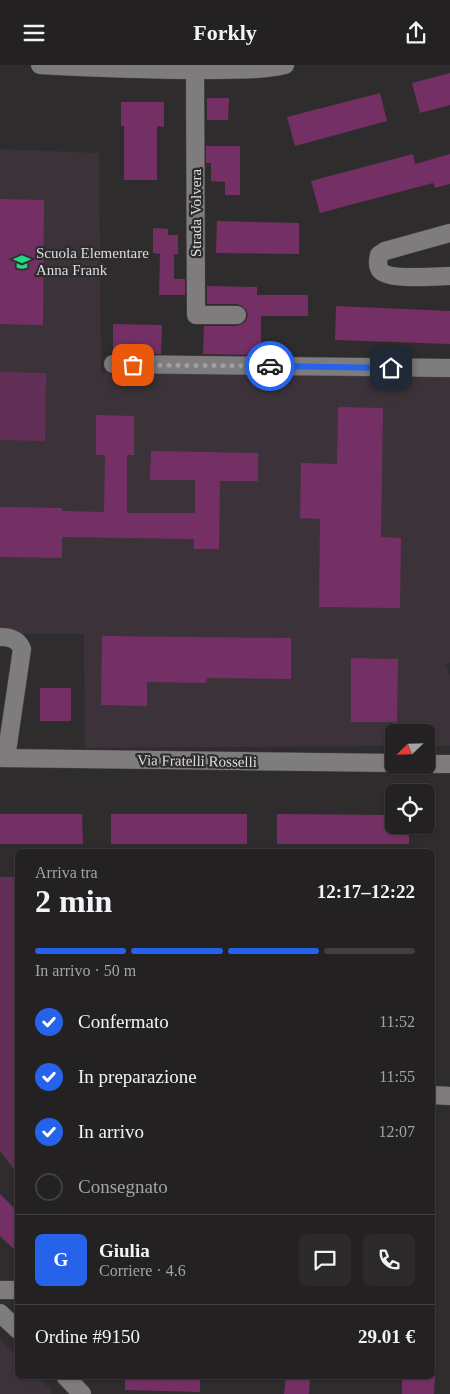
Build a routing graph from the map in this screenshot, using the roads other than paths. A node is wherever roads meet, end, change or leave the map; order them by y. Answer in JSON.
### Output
{"nodes":[{"id":1,"x":40,"y":65,"type":"edge"},
{"id":2,"x":285,"y":65,"type":"edge"},
{"id":3,"x":195,"y":67,"type":"edge"},
{"id":4,"x":450,"y":233,"type":"edge"},
{"id":5,"x":450,"y":276,"type":"edge"},
{"id":6,"x":237,"y":315,"type":"dead end"},
{"id":7,"x":114,"y":365,"type":"dead end"},
{"id":8,"x":450,"y":368,"type":"edge"},
{"id":9,"x":0,"y":637,"type":"edge"},
{"id":10,"x":3,"y":758,"type":"edge"},
{"id":11,"x":385,"y":763,"type":"edge"},
{"id":12,"x":435,"y":764,"type":"edge"},
{"id":13,"x":450,"y":764,"type":"edge"},
{"id":14,"x":435,"y":1095,"type":"edge"},
{"id":15,"x":450,"y":1096,"type":"edge"},
{"id":16,"x":0,"y":1290,"type":"edge"},
{"id":17,"x":15,"y":1291,"type":"edge"},
{"id":18,"x":0,"y":1313,"type":"edge"},
{"id":19,"x":15,"y":1327,"type":"edge"},
{"id":20,"x":68,"y":1379,"type":"edge"},
{"id":21,"x":82,"y":1394,"type":"edge"}],
"edges":[{"from":1,"to":3,"type":"street"},
{"from":2,"to":3,"type":"street"},
{"from":3,"to":6,"type":"street","name":"Strada Volvera"},
{"from":4,"to":5,"type":"street"},
{"from":7,"to":8,"type":"street"},
{"from":9,"to":10,"type":"street"},
{"from":10,"to":11,"type":"street","name":"Via Fratelli Rosselli"},
{"from":12,"to":13,"type":"street"},
{"from":14,"to":15,"type":"street"},
{"from":16,"to":17,"type":"street"},
{"from":18,"to":19,"type":"street"},
{"from":20,"to":21,"type":"street"}]}
